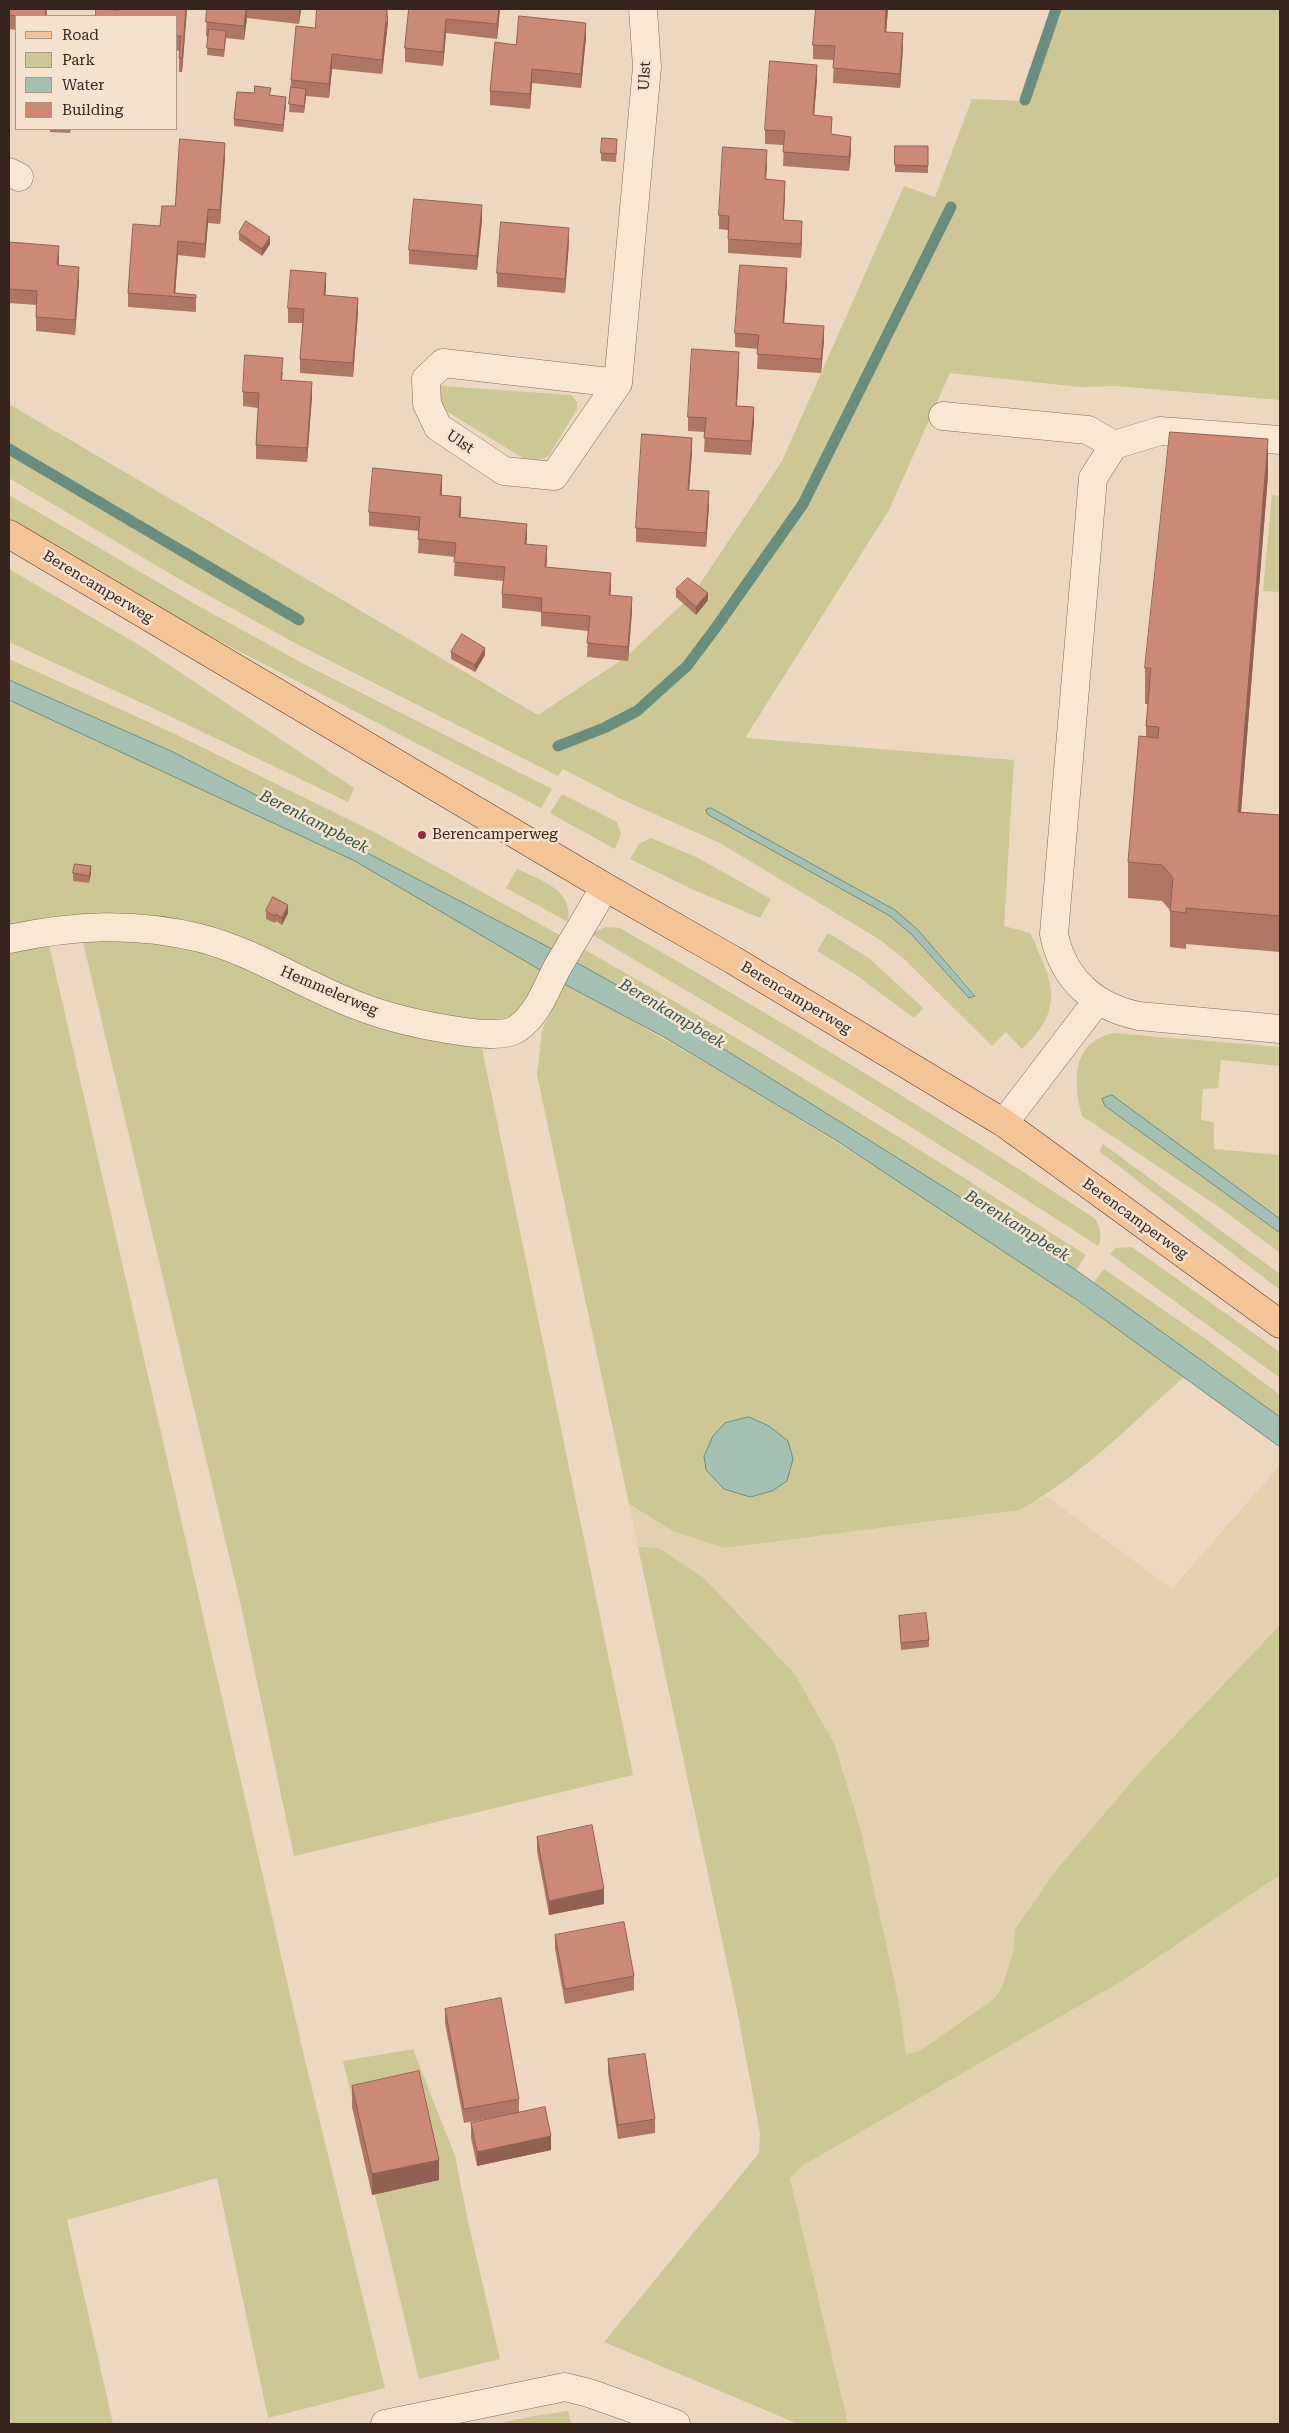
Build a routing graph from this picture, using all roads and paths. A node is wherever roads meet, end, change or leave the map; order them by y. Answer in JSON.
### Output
{"nodes":[{"id":1,"x":643,"y":9,"type":"edge"},
{"id":2,"x":618,"y":383,"type":"junction"},
{"id":3,"x":943,"y":416,"type":"dead end"},
{"id":4,"x":1280,"y":440,"type":"edge"},
{"id":5,"x":1114,"y":445,"type":"junction"},
{"id":6,"x":9,"y":534,"type":"edge"},
{"id":7,"x":605,"y":887,"type":"junction"},
{"id":8,"x":9,"y":939,"type":"edge"},
{"id":9,"x":1097,"y":1002,"type":"junction"},
{"id":10,"x":1280,"y":1029,"type":"edge"},
{"id":11,"x":1004,"y":1123,"type":"junction"},
{"id":12,"x":1280,"y":1324,"type":"edge"},
{"id":13,"x":385,"y":2424,"type":"edge"},
{"id":14,"x":676,"y":2424,"type":"edge"}],
"edges":[{"from":1,"to":2,"type":"street","name":"Ulst"},
{"from":2,"to":2,"type":"street","name":"Ulst"},
{"from":3,"to":5,"type":"street"},
{"from":4,"to":5,"type":"street"},
{"from":5,"to":9,"type":"street"},
{"from":6,"to":7,"type":"main road","name":"Berencamperweg"},
{"from":7,"to":8,"type":"street","name":"Hemmelerweg"},
{"from":7,"to":11,"type":"main road","name":"Berencamperweg"},
{"from":9,"to":10,"type":"street"},
{"from":9,"to":11,"type":"street"},
{"from":11,"to":12,"type":"main road","name":"Berencamperweg"},
{"from":13,"to":14,"type":"street"}]}
